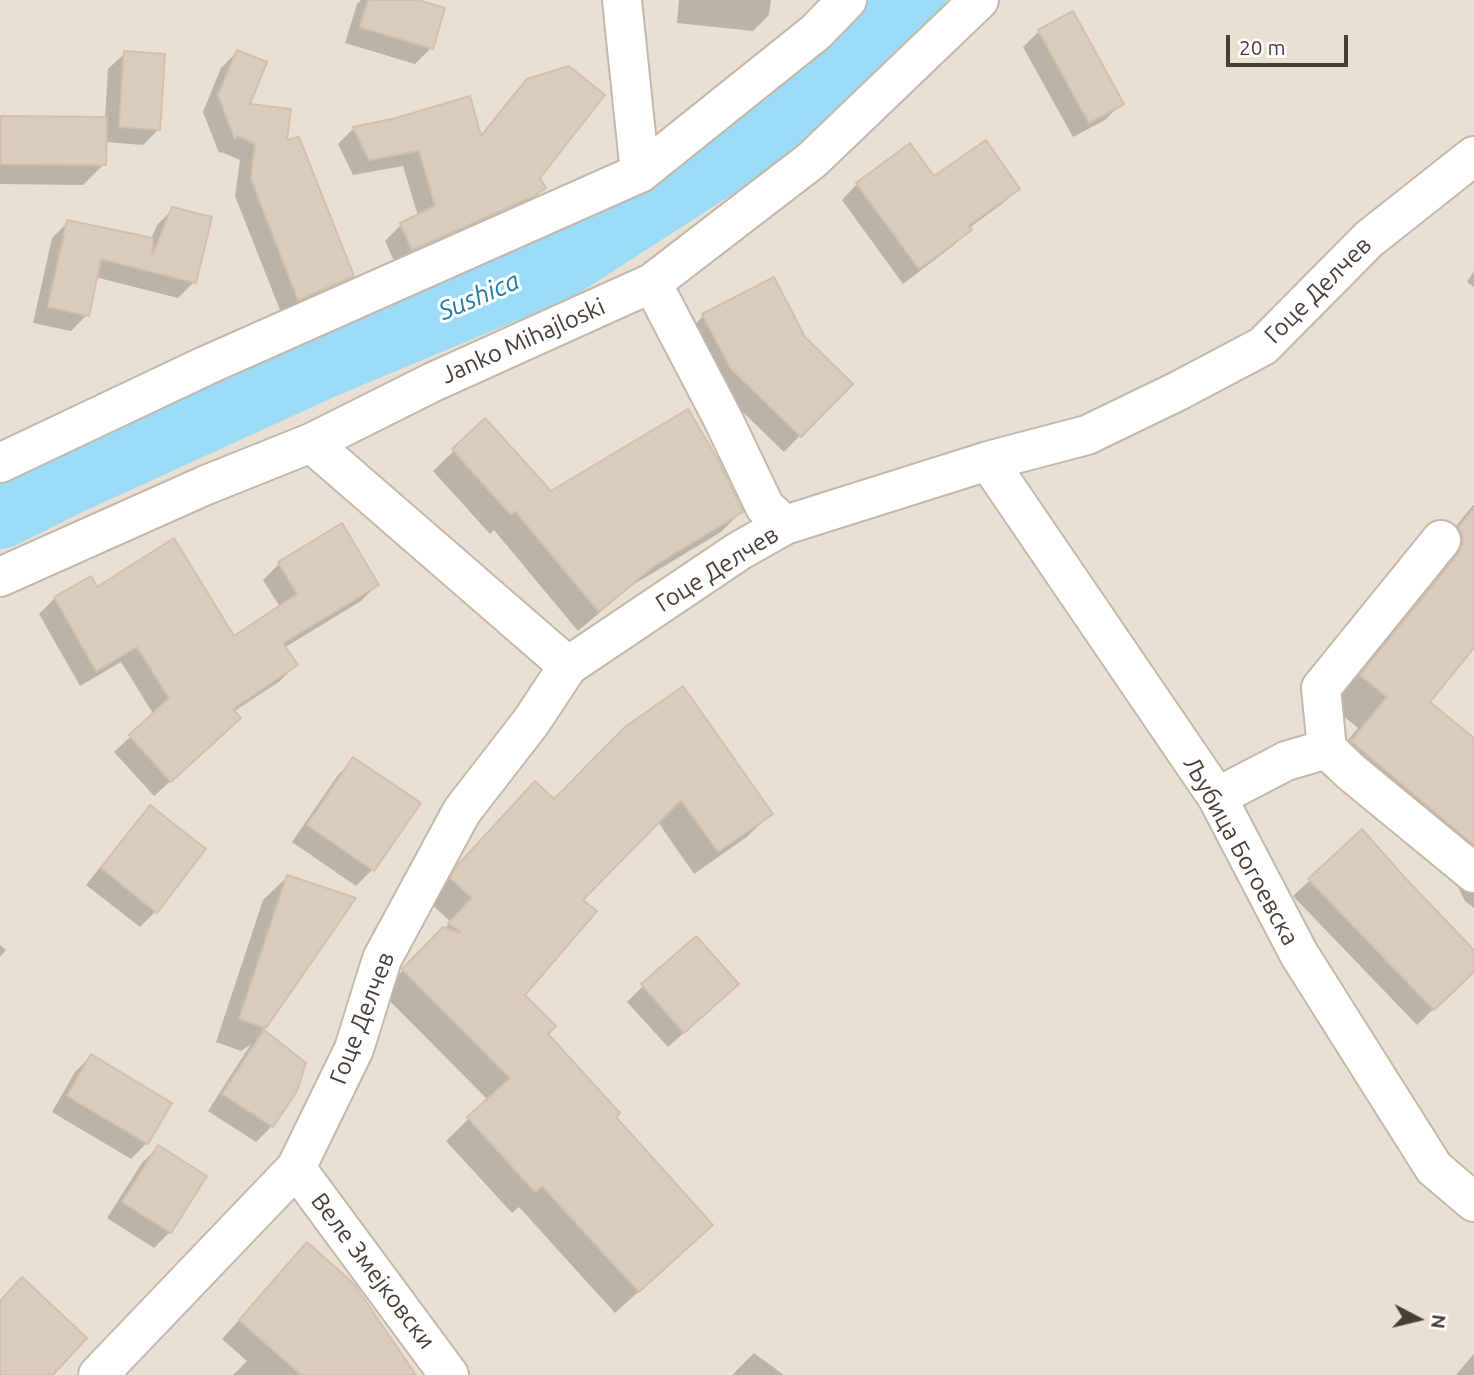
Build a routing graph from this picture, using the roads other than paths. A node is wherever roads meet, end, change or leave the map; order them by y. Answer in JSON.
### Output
{"nodes":[{"id":1,"x":622,"y":0,"type":"edge"},
{"id":2,"x":847,"y":0,"type":"edge"},
{"id":3,"x":979,"y":0,"type":"edge"},
{"id":4,"x":1474,"y":156,"type":"edge"},
{"id":5,"x":640,"y":173,"type":"junction"},
{"id":6,"x":652,"y":283,"type":"junction"},
{"id":7,"x":311,"y":443,"type":"junction"},
{"id":8,"x":988,"y":461,"type":"junction"},
{"id":9,"x":0,"y":463,"type":"edge"},
{"id":10,"x":785,"y":525,"type":"junction"},
{"id":11,"x":1441,"y":540,"type":"dead end"},
{"id":12,"x":0,"y":577,"type":"edge"},
{"id":13,"x":568,"y":666,"type":"junction"},
{"id":14,"x":1327,"y":749,"type":"junction"},
{"id":15,"x":1217,"y":797,"type":"junction"},
{"id":16,"x":1474,"y":873,"type":"edge"},
{"id":17,"x":296,"y":1168,"type":"junction"},
{"id":18,"x":1474,"y":1202,"type":"edge"},
{"id":19,"x":98,"y":1375,"type":"edge"},
{"id":20,"x":449,"y":1375,"type":"edge"}],
"edges":[{"from":1,"to":5,"type":"street"},
{"from":2,"to":5,"type":"street"},
{"from":3,"to":6,"type":"street","name":"Janko Mihajloski"},
{"from":4,"to":8,"type":"street","name":"Гоце Делчев"},
{"from":5,"to":9,"type":"street"},
{"from":6,"to":7,"type":"street","name":"Janko Mihajloski"},
{"from":6,"to":10,"type":"street"},
{"from":7,"to":12,"type":"street","name":"Janko Mihajloski"},
{"from":7,"to":13,"type":"street"},
{"from":8,"to":10,"type":"street","name":"Гоце Делчев"},
{"from":8,"to":15,"type":"street","name":"Љубица Богоевска"},
{"from":10,"to":13,"type":"street","name":"Гоце Делчев"},
{"from":11,"to":14,"type":"street"},
{"from":13,"to":17,"type":"street","name":"Гоце Делчев"},
{"from":14,"to":15,"type":"street"},
{"from":14,"to":16,"type":"street"},
{"from":15,"to":18,"type":"street","name":"Љубица Богоевска"},
{"from":17,"to":19,"type":"street","name":"Гоце Делчев"},
{"from":17,"to":20,"type":"street","name":"Веле Змејковски"}]}
